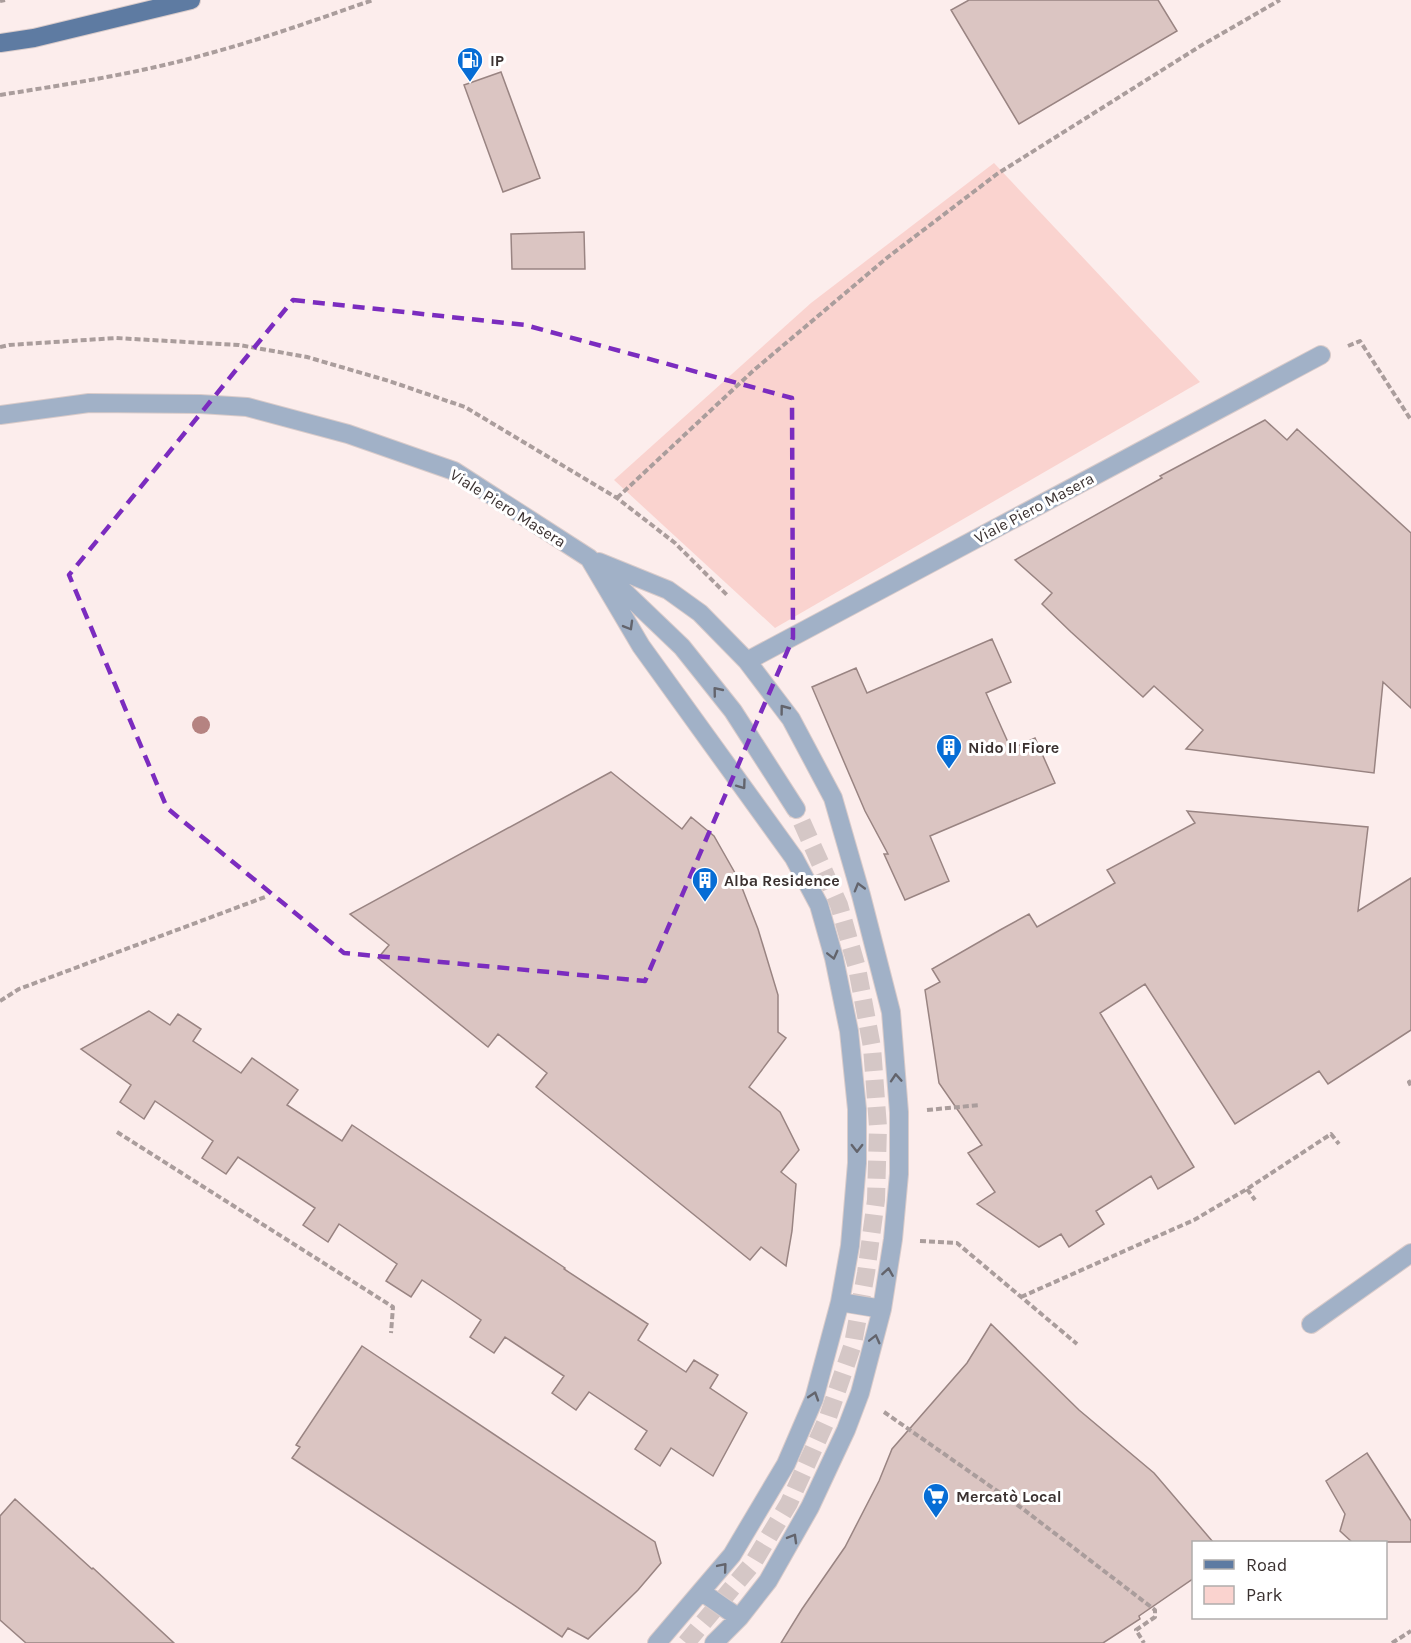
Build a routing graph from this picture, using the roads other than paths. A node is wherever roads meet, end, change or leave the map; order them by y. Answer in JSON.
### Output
{"nodes":[{"id":1,"x":191,"y":0,"type":"edge"},
{"id":2,"x":0,"y":43,"type":"edge"},
{"id":3,"x":1321,"y":355,"type":"road end"},
{"id":4,"x":0,"y":415,"type":"edge"},
{"id":5,"x":589,"y":558,"type":"junction"},
{"id":6,"x":747,"y":661,"type":"junction"},
{"id":7,"x":796,"y":809,"type":"tunnel mouth"},
{"id":8,"x":1411,"y":1253,"type":"edge"},
{"id":9,"x":840,"y":1302,"type":"junction"},
{"id":10,"x":882,"y":1309,"type":"junction"},
{"id":11,"x":1311,"y":1323,"type":"dead end"},
{"id":12,"x":702,"y":1592,"type":"junction"},
{"id":13,"x":739,"y":1618,"type":"junction"},
{"id":14,"x":657,"y":1643,"type":"edge"},
{"id":15,"x":714,"y":1643,"type":"edge"}],
"edges":[{"from":1,"to":2,"type":"main road"},
{"from":3,"to":6,"type":"street","name":"Viale Piero Masera"},
{"from":4,"to":5,"type":"street","name":"Viale Piero Masera"},
{"from":5,"to":6,"type":"street"},
{"from":7,"to":5,"type":"street","name":"Viale Piero Masera","one_way":true},
{"from":5,"to":9,"type":"street","one_way":true},
{"from":10,"to":6,"type":"street","one_way":true},
{"from":8,"to":11,"type":"street"},
{"from":9,"to":10,"type":"street"},
{"from":12,"to":9,"type":"street","one_way":true},
{"from":13,"to":10,"type":"street","one_way":true},
{"from":12,"to":13,"type":"street"},
{"from":12,"to":14,"type":"street"},
{"from":13,"to":15,"type":"street"}]}
